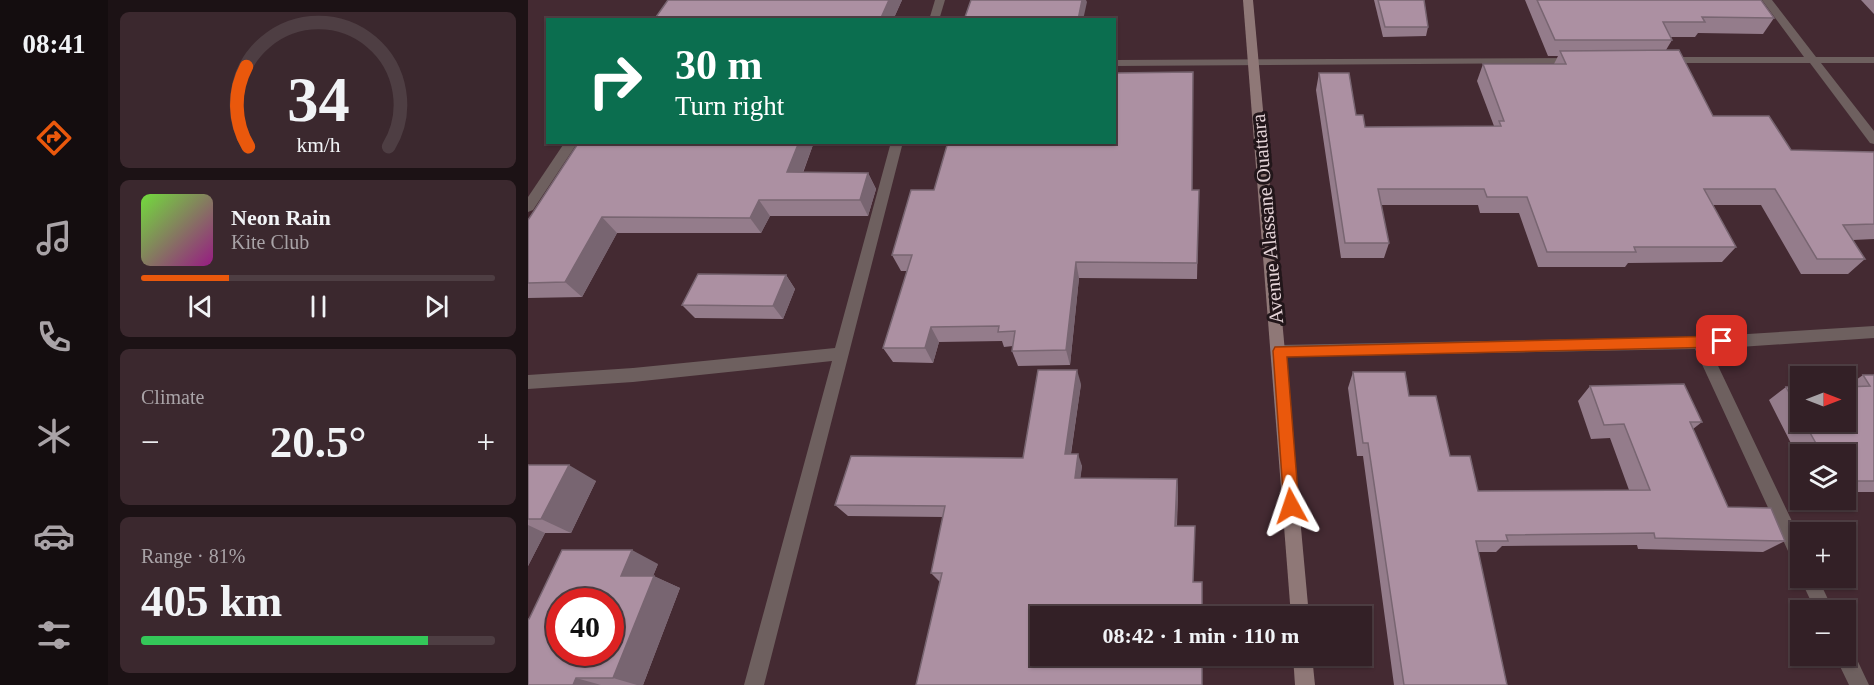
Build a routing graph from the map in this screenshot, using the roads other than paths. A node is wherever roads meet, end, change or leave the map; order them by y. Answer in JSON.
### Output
{"nodes":[{"id":1,"x":940,"y":0,"type":"edge"},
{"id":2,"x":1248,"y":0,"type":"edge"},
{"id":3,"x":1767,"y":0,"type":"edge"},
{"id":4,"x":935,"y":18,"type":"edge"},
{"id":5,"x":1646,"y":60,"type":"edge"},
{"id":6,"x":1813,"y":60,"type":"junction"},
{"id":7,"x":1874,"y":60,"type":"edge"},
{"id":8,"x":1586,"y":61,"type":"edge"},
{"id":9,"x":1252,"y":62,"type":"junction"},
{"id":10,"x":1116,"y":63,"type":"edge"},
{"id":11,"x":1874,"y":140,"type":"edge"},
{"id":12,"x":571,"y":144,"type":"edge"},
{"id":13,"x":896,"y":144,"type":"edge"},
{"id":14,"x":528,"y":207,"type":"edge"},
{"id":15,"x":1874,"y":332,"type":"edge"},
{"id":16,"x":1700,"y":343,"type":"junction"},
{"id":17,"x":1280,"y":351,"type":"junction"},
{"id":18,"x":840,"y":354,"type":"junction"},
{"id":19,"x":528,"y":382,"type":"edge"},
{"id":20,"x":1790,"y":536,"type":"edge"},
{"id":21,"x":1299,"y":606,"type":"edge"},
{"id":22,"x":1304,"y":666,"type":"edge"},
{"id":23,"x":1850,"y":666,"type":"edge"},
{"id":24,"x":754,"y":685,"type":"edge"},
{"id":25,"x":1305,"y":685,"type":"edge"},
{"id":26,"x":1859,"y":685,"type":"edge"}],
"edges":[{"from":1,"to":4,"type":"street"},
{"from":2,"to":9,"type":"street","name":"Avenue Alassane Ouattara"},
{"from":3,"to":6,"type":"street"},
{"from":5,"to":6,"type":"street"},
{"from":6,"to":7,"type":"street"},
{"from":6,"to":11,"type":"street"},
{"from":8,"to":9,"type":"street"},
{"from":9,"to":10,"type":"street"},
{"from":9,"to":17,"type":"street","name":"Avenue Alassane Ouattara"},
{"from":12,"to":14,"type":"street"},
{"from":13,"to":18,"type":"street"},
{"from":15,"to":16,"type":"street"},
{"from":16,"to":17,"type":"street"},
{"from":16,"to":20,"type":"street"},
{"from":17,"to":21,"type":"street","name":"Avenue Alassane Ouattara"},
{"from":18,"to":19,"type":"street"},
{"from":18,"to":24,"type":"street"},
{"from":22,"to":25,"type":"street"},
{"from":23,"to":26,"type":"street"}]}
